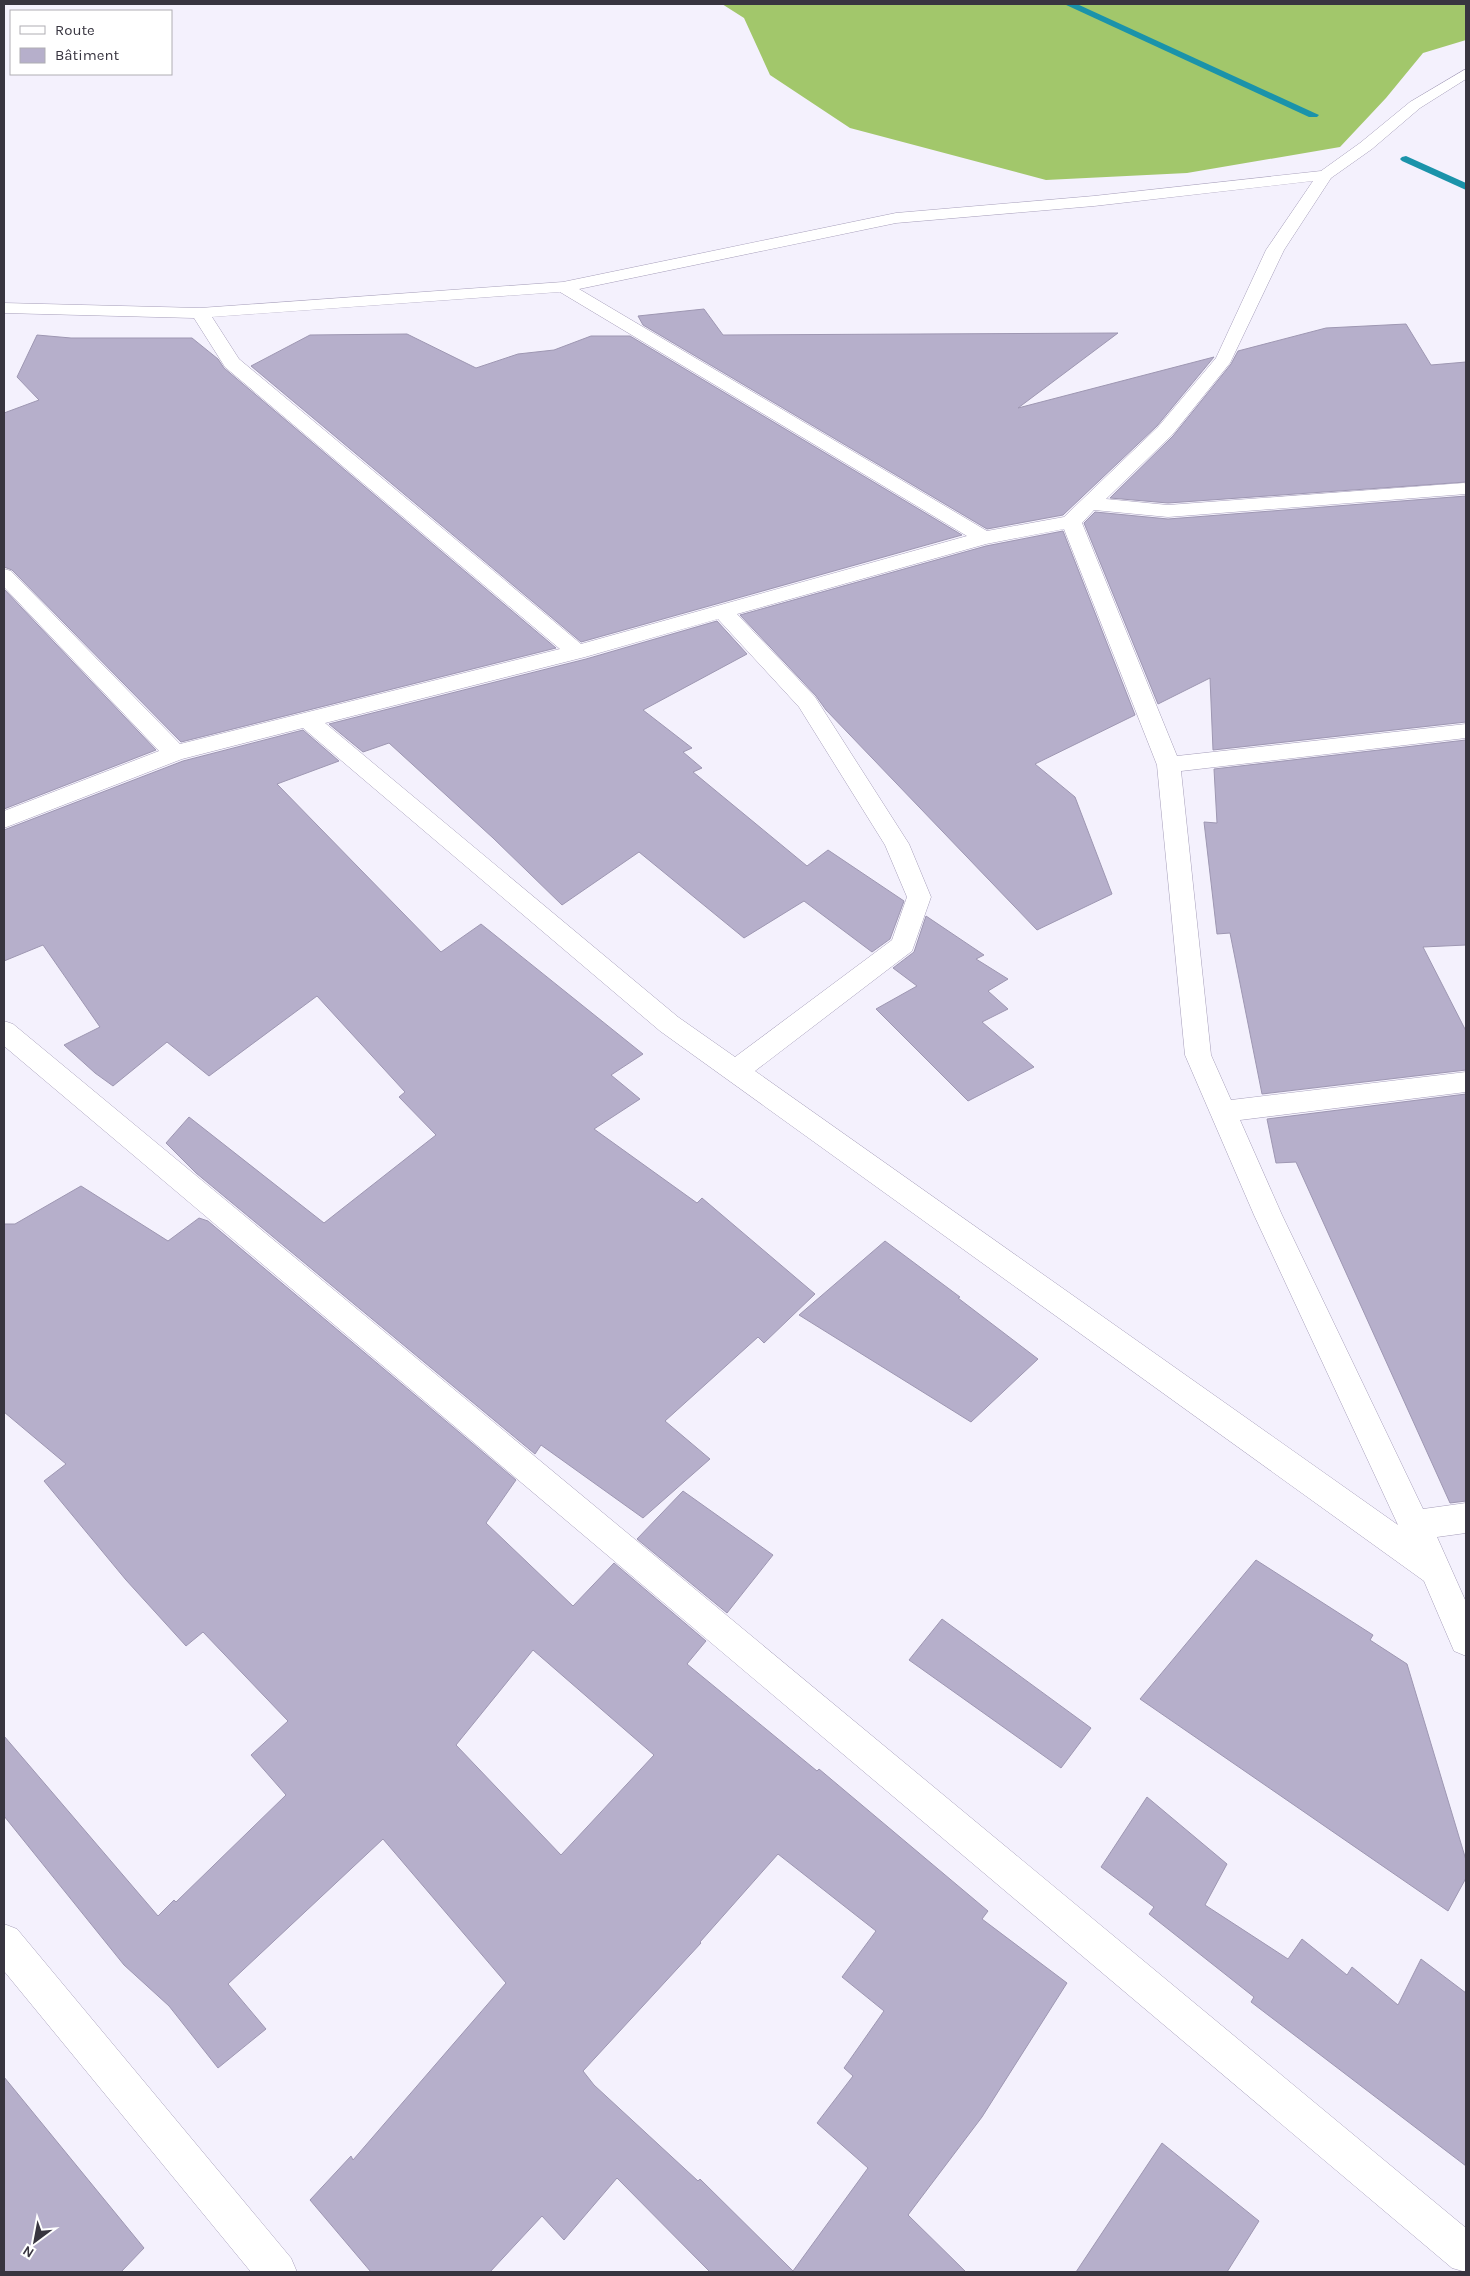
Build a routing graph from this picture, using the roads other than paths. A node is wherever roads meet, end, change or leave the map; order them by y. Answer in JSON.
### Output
{"nodes":[{"id":1,"x":1466,"y":73,"type":"edge"},
{"id":2,"x":1325,"y":175,"type":"junction"},
{"id":3,"x":564,"y":287,"type":"junction"},
{"id":4,"x":4,"y":308,"type":"edge"},
{"id":5,"x":200,"y":313,"type":"junction"},
{"id":6,"x":1464,"y":488,"type":"dead end"},
{"id":7,"x":1089,"y":504,"type":"junction"},
{"id":8,"x":1071,"y":522,"type":"junction"},
{"id":9,"x":984,"y":538,"type":"junction"},
{"id":10,"x":4,"y":575,"type":"edge"},
{"id":11,"x":722,"y":610,"type":"junction"},
{"id":12,"x":577,"y":652,"type":"junction"},
{"id":13,"x":309,"y":721,"type":"junction"},
{"id":14,"x":1466,"y":731,"type":"edge"},
{"id":15,"x":176,"y":753,"type":"junction"},
{"id":16,"x":1169,"y":765,"type":"junction"},
{"id":17,"x":4,"y":820,"type":"edge"},
{"id":18,"x":4,"y":1031,"type":"edge"},
{"id":19,"x":736,"y":1071,"type":"junction"},
{"id":20,"x":1466,"y":1082,"type":"edge"},
{"id":21,"x":1223,"y":1112,"type":"junction"},
{"id":22,"x":1466,"y":1518,"type":"edge"},
{"id":23,"x":1415,"y":1525,"type":"junction"},
{"id":24,"x":1436,"y":1570,"type":"junction"},
{"id":25,"x":1466,"y":1640,"type":"edge"},
{"id":26,"x":4,"y":1942,"type":"edge"},
{"id":27,"x":1466,"y":2254,"type":"edge"},
{"id":28,"x":278,"y":2272,"type":"edge"}],
"edges":[{"from":1,"to":2,"type":"street"},
{"from":2,"to":3,"type":"street"},
{"from":2,"to":7,"type":"street"},
{"from":3,"to":5,"type":"street"},
{"from":3,"to":9,"type":"street"},
{"from":4,"to":5,"type":"street"},
{"from":5,"to":12,"type":"street"},
{"from":6,"to":7,"type":"street"},
{"from":7,"to":8,"type":"street"},
{"from":8,"to":9,"type":"street"},
{"from":8,"to":16,"type":"street"},
{"from":9,"to":11,"type":"street"},
{"from":10,"to":15,"type":"street"},
{"from":11,"to":12,"type":"street"},
{"from":11,"to":19,"type":"street"},
{"from":12,"to":13,"type":"street"},
{"from":13,"to":15,"type":"street"},
{"from":13,"to":19,"type":"street"},
{"from":14,"to":16,"type":"street"},
{"from":15,"to":17,"type":"street"},
{"from":16,"to":21,"type":"street"},
{"from":18,"to":27,"type":"street"},
{"from":19,"to":24,"type":"street"},
{"from":20,"to":21,"type":"street"},
{"from":21,"to":23,"type":"street"},
{"from":22,"to":23,"type":"street"},
{"from":23,"to":24,"type":"street"},
{"from":24,"to":25,"type":"street"},
{"from":26,"to":28,"type":"street"}]}
